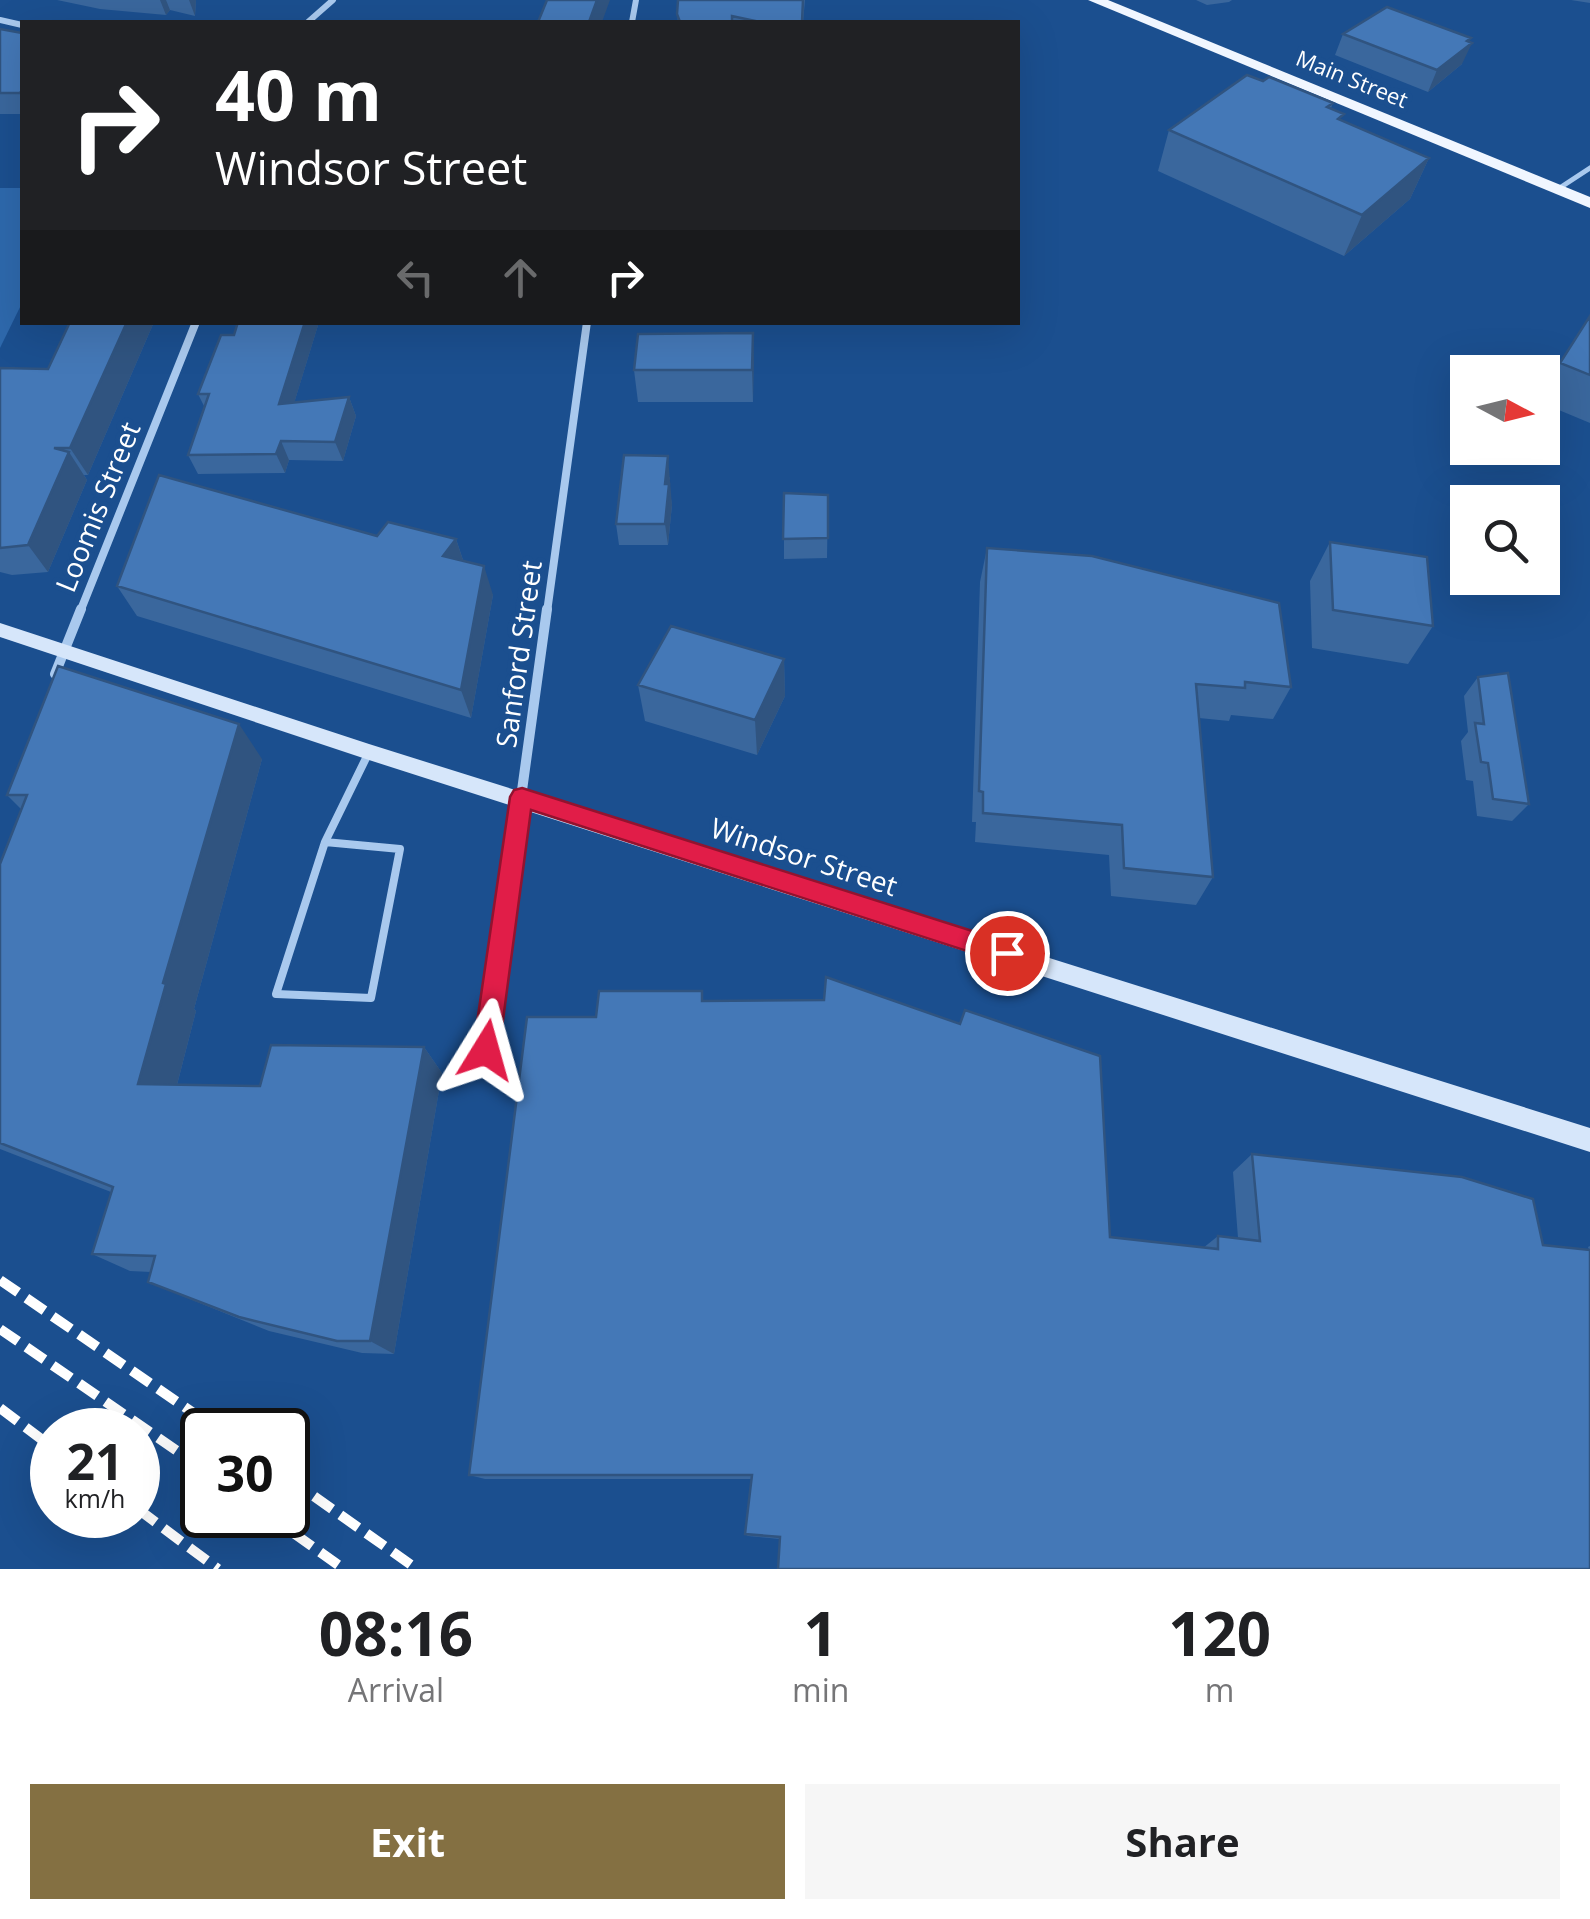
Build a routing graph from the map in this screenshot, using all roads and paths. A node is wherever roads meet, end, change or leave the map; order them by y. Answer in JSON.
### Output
{"nodes":[{"id":1,"x":334,"y":0,"type":"edge"},
{"id":2,"x":1095,"y":0,"type":"edge"},
{"id":3,"x":310,"y":20,"type":"edge"},
{"id":4,"x":1590,"y":168,"type":"edge"},
{"id":5,"x":1558,"y":190,"type":"junction"},
{"id":6,"x":1590,"y":203,"type":"edge"},
{"id":7,"x":195,"y":325,"type":"edge"},
{"id":8,"x":587,"y":325,"type":"edge"},
{"id":9,"x":0,"y":630,"type":"edge"},
{"id":10,"x":64,"y":651,"type":"junction"},
{"id":11,"x":53,"y":679,"type":"edge"},
{"id":12,"x":370,"y":752,"type":"junction"},
{"id":13,"x":522,"y":797,"type":"junction"},
{"id":14,"x":325,"y":842,"type":"junction"},
{"id":15,"x":486,"y":1050,"type":"dead end"},
{"id":16,"x":1590,"y":1140,"type":"edge"}],
"edges":[{"from":1,"to":3,"type":"street"},
{"from":2,"to":5,"type":"main road","name":"Main Street"},
{"from":4,"to":5,"type":"lane"},
{"from":5,"to":6,"type":"main road","name":"Main Street"},
{"from":7,"to":10,"type":"street","name":"Loomis Street"},
{"from":8,"to":13,"type":"street","name":"Sanford Street"},
{"from":9,"to":10,"type":"main road","name":"Windsor Street"},
{"from":10,"to":11,"type":"street","name":"Loomis Street"},
{"from":10,"to":12,"type":"main road","name":"Windsor Street"},
{"from":12,"to":13,"type":"main road","name":"Windsor Street"},
{"from":12,"to":14,"type":"lane"},
{"from":13,"to":15,"type":"street","name":"Sanford Street"},
{"from":13,"to":16,"type":"main road","name":"Windsor Street"},
{"from":14,"to":14,"type":"lane"}]}
